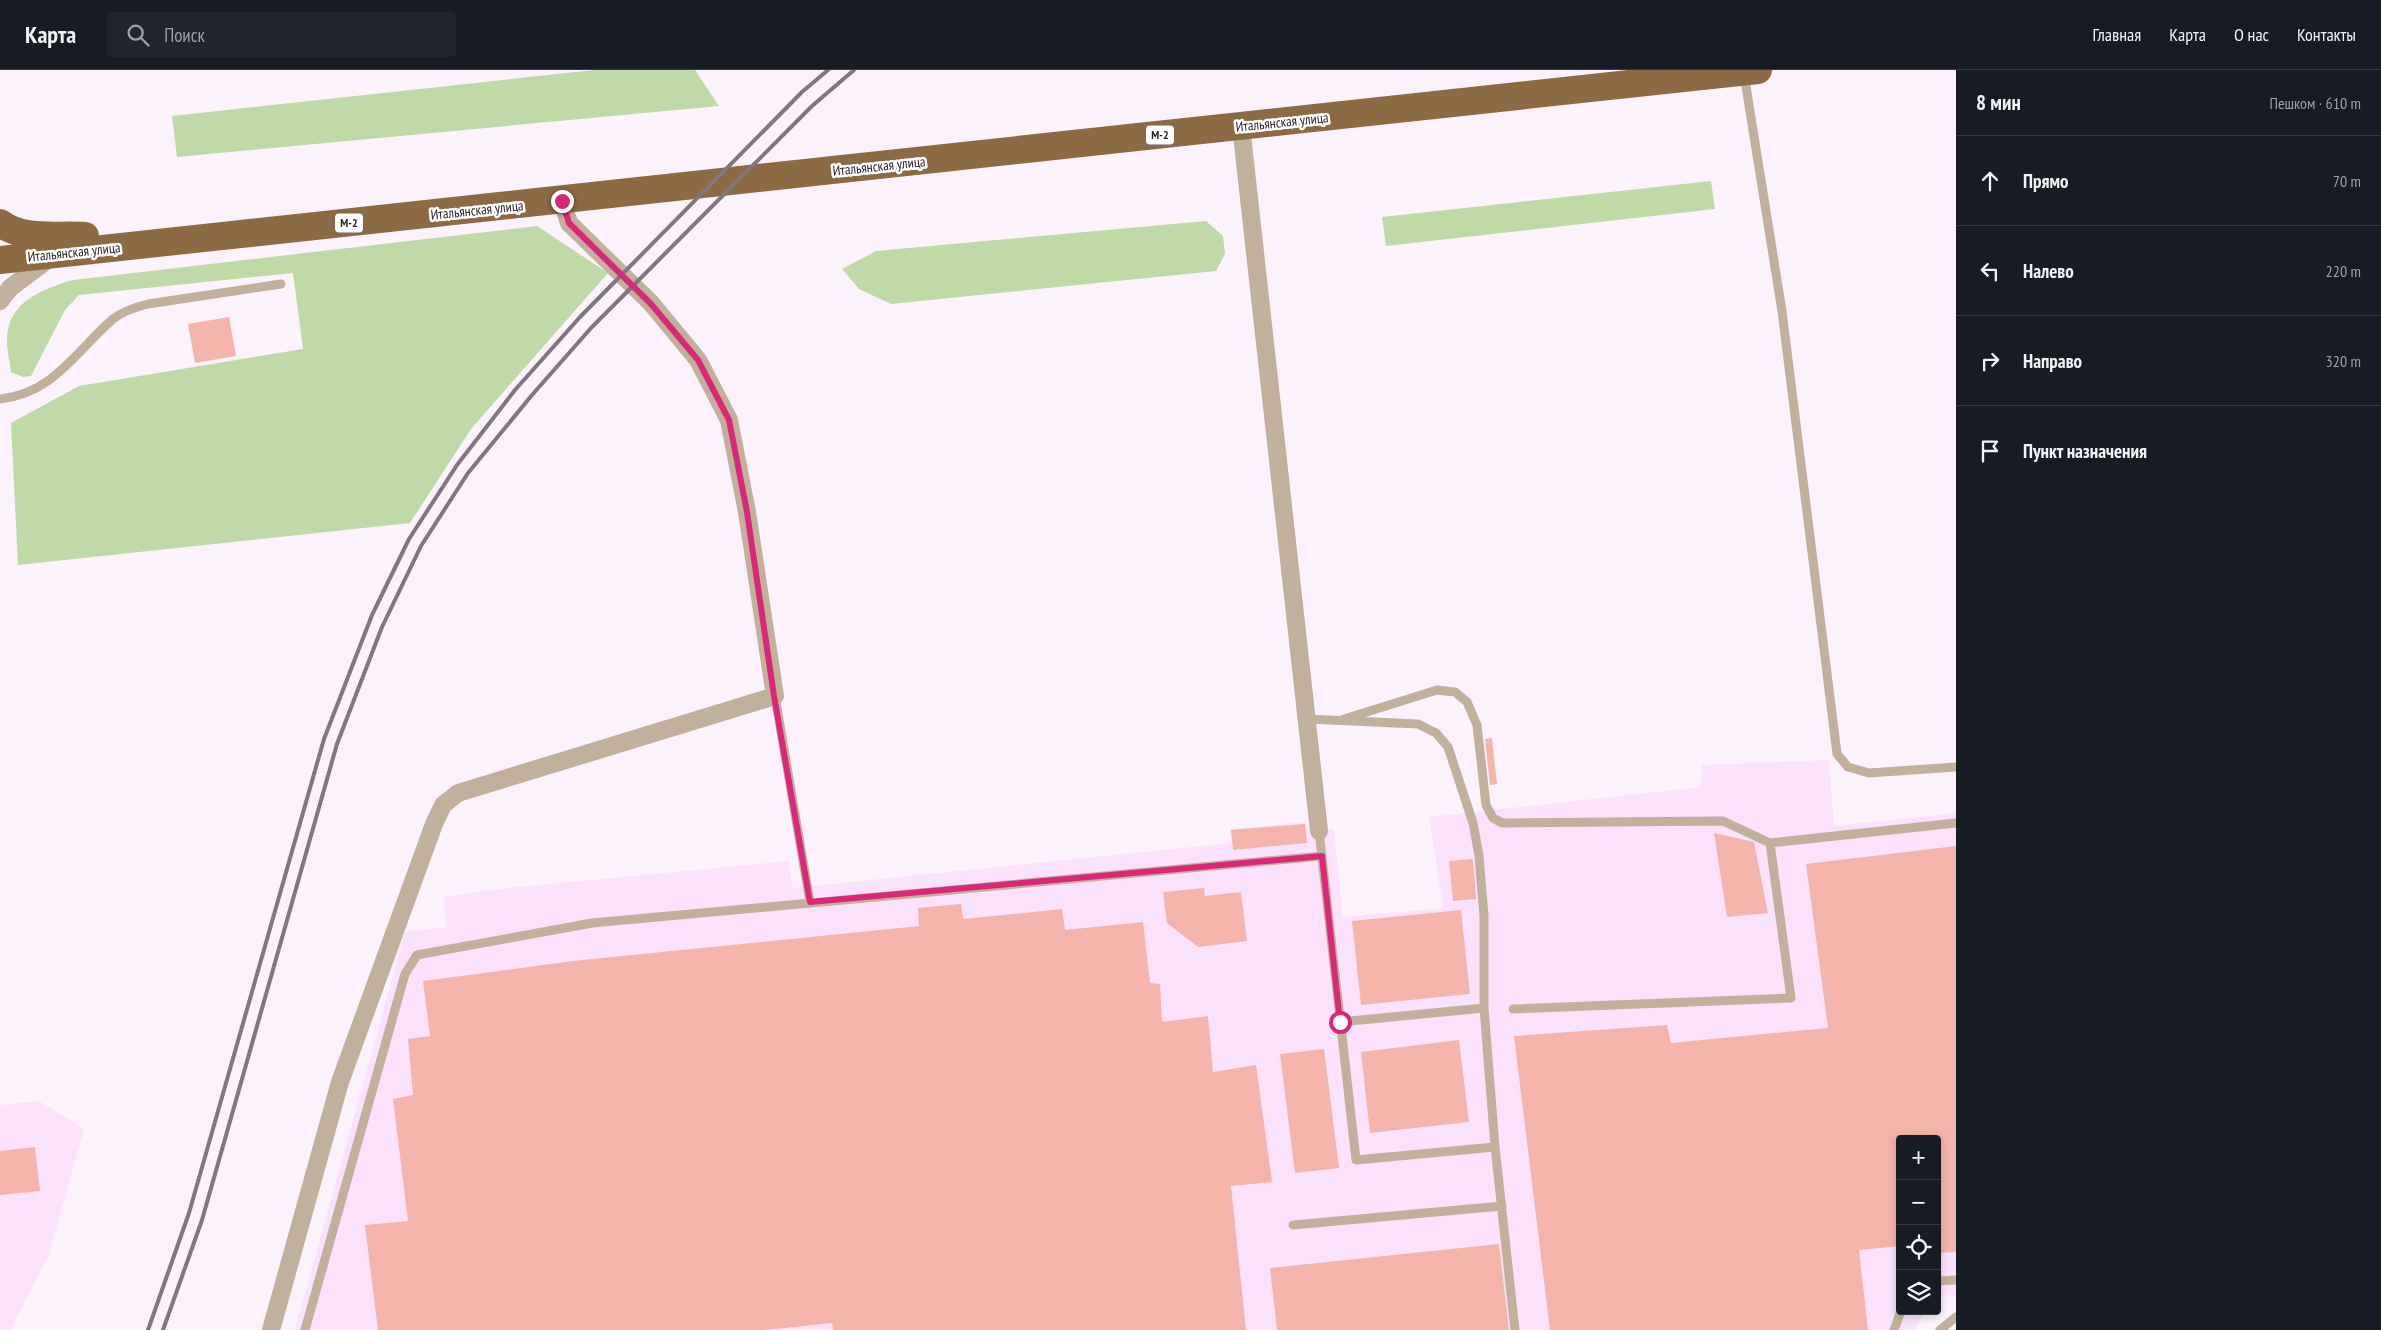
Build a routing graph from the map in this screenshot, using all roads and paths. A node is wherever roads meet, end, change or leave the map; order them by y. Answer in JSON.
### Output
{"nodes":[{"id":1,"x":1751,"y":71,"type":"edge"},
{"id":2,"x":1241,"y":126,"type":"junction"},
{"id":3,"x":562,"y":201,"type":"junction"},
{"id":4,"x":0,"y":222,"type":"edge"},
{"id":5,"x":136,"y":245,"type":"junction"},
{"id":6,"x":56,"y":254,"type":"junction"},
{"id":7,"x":0,"y":260,"type":"edge"},
{"id":8,"x":280,"y":284,"type":"dead end"},
{"id":9,"x":0,"y":301,"type":"edge"},
{"id":10,"x":0,"y":399,"type":"edge"},
{"id":11,"x":774,"y":696,"type":"junction"},
{"id":12,"x":1307,"y":720,"type":"junction"},
{"id":13,"x":1341,"y":720,"type":"junction"},
{"id":14,"x":1956,"y":768,"type":"edge"},
{"id":15,"x":1956,"y":823,"type":"edge"},
{"id":16,"x":1319,"y":831,"type":"joint"},
{"id":17,"x":1770,"y":843,"type":"junction"},
{"id":18,"x":1322,"y":856,"type":"junction"},
{"id":19,"x":810,"y":902,"type":"junction"},
{"id":20,"x":1484,"y":1008,"type":"junction"},
{"id":21,"x":1513,"y":1009,"type":"dead end"},
{"id":22,"x":1340,"y":1022,"type":"junction"},
{"id":23,"x":1495,"y":1147,"type":"junction"},
{"id":24,"x":1502,"y":1206,"type":"junction"},
{"id":25,"x":1293,"y":1225,"type":"dead end"},
{"id":26,"x":1956,"y":1280,"type":"edge"},
{"id":27,"x":1941,"y":1282,"type":"edge"},
{"id":28,"x":1900,"y":1315,"type":"edge"},
{"id":29,"x":1956,"y":1317,"type":"edge"},
{"id":30,"x":271,"y":1330,"type":"edge"},
{"id":31,"x":305,"y":1330,"type":"edge"},
{"id":32,"x":1515,"y":1330,"type":"edge"},
{"id":33,"x":1894,"y":1330,"type":"edge"},
{"id":34,"x":1940,"y":1330,"type":"edge"}],
"edges":[{"from":1,"to":2,"type":"highway","name":"Итальянская улица","number":"М-2"},
{"from":1,"to":14,"type":"lane"},
{"from":2,"to":3,"type":"highway","name":"Итальянская улица","number":"М-2"},
{"from":2,"to":12,"type":"street"},
{"from":3,"to":5,"type":"highway","name":"Итальянская улица","number":"М-2"},
{"from":3,"to":11,"type":"street"},
{"from":4,"to":5,"type":"highway"},
{"from":5,"to":6,"type":"highway","name":"Итальянская улица","number":"М-2"},
{"from":6,"to":7,"type":"highway","name":"Итальянская улица","number":"М-2"},
{"from":6,"to":9,"type":"street"},
{"from":8,"to":10,"type":"lane"},
{"from":11,"to":19,"type":"lane"},
{"from":11,"to":30,"type":"street"},
{"from":12,"to":13,"type":"lane"},
{"from":12,"to":16,"type":"street"},
{"from":13,"to":17,"type":"lane"},
{"from":13,"to":20,"type":"lane"},
{"from":15,"to":17,"type":"lane"},
{"from":16,"to":18,"type":"lane"},
{"from":17,"to":21,"type":"lane"},
{"from":18,"to":19,"type":"lane"},
{"from":18,"to":22,"type":"lane"},
{"from":19,"to":31,"type":"lane"},
{"from":20,"to":22,"type":"lane"},
{"from":20,"to":23,"type":"lane"},
{"from":22,"to":23,"type":"lane"},
{"from":23,"to":24,"type":"lane"},
{"from":24,"to":25,"type":"lane"},
{"from":24,"to":32,"type":"lane"},
{"from":26,"to":27,"type":"lane"},
{"from":28,"to":33,"type":"lane"},
{"from":29,"to":34,"type":"lane"}]}
